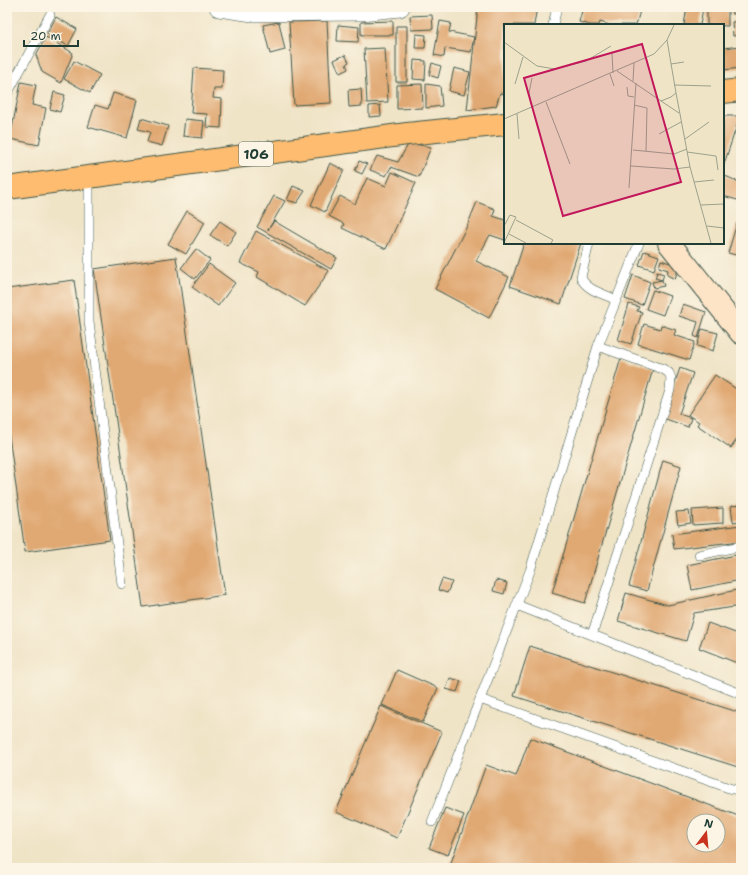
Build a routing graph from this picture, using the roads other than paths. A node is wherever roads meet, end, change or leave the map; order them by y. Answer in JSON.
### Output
{"nodes":[{"id":1,"x":220,"y":7,"type":"edge"},
{"id":2,"x":400,"y":7,"type":"edge"},
{"id":3,"x":557,"y":7,"type":"edge"},
{"id":4,"x":50,"y":15,"type":"dead end"},
{"id":5,"x":553,"y":24,"type":"edge"},
{"id":6,"x":741,"y":90,"type":"edge"},
{"id":7,"x":724,"y":92,"type":"edge"},
{"id":8,"x":7,"y":94,"type":"edge"},
{"id":9,"x":504,"y":124,"type":"edge"},
{"id":10,"x":89,"y":177,"type":"junction"},
{"id":11,"x":7,"y":188,"type":"edge"},
{"id":12,"x":589,"y":244,"type":"edge"},
{"id":13,"x":639,"y":244,"type":"edge"},
{"id":14,"x":670,"y":244,"type":"edge"},
{"id":15,"x":616,"y":300,"type":"junction"},
{"id":16,"x":741,"y":333,"type":"edge"},
{"id":17,"x":598,"y":346,"type":"junction"},
{"id":18,"x":741,"y":546,"type":"edge"},
{"id":19,"x":699,"y":555,"type":"dead end"},
{"id":20,"x":122,"y":584,"type":"dead end"},
{"id":21,"x":517,"y":606,"type":"junction"},
{"id":22,"x":592,"y":635,"type":"junction"},
{"id":23,"x":741,"y":694,"type":"edge"},
{"id":24,"x":480,"y":698,"type":"junction"},
{"id":25,"x":741,"y":791,"type":"edge"},
{"id":26,"x":432,"y":822,"type":"dead end"}],
"edges":[{"from":1,"to":2,"type":"street"},
{"from":3,"to":5,"type":"lane"},
{"from":4,"to":8,"type":"lane"},
{"from":6,"to":7,"type":"main road"},
{"from":9,"to":10,"type":"main road","number":"106"},
{"from":10,"to":11,"type":"main road","number":"106"},
{"from":10,"to":20,"type":"lane"},
{"from":12,"to":15,"type":"lane"},
{"from":13,"to":15,"type":"lane"},
{"from":14,"to":16,"type":"main road"},
{"from":15,"to":17,"type":"lane"},
{"from":17,"to":21,"type":"lane"},
{"from":17,"to":22,"type":"lane"},
{"from":18,"to":19,"type":"lane"},
{"from":21,"to":22,"type":"lane"},
{"from":21,"to":24,"type":"lane"},
{"from":22,"to":23,"type":"lane"},
{"from":24,"to":25,"type":"lane"},
{"from":24,"to":26,"type":"lane"}]}
